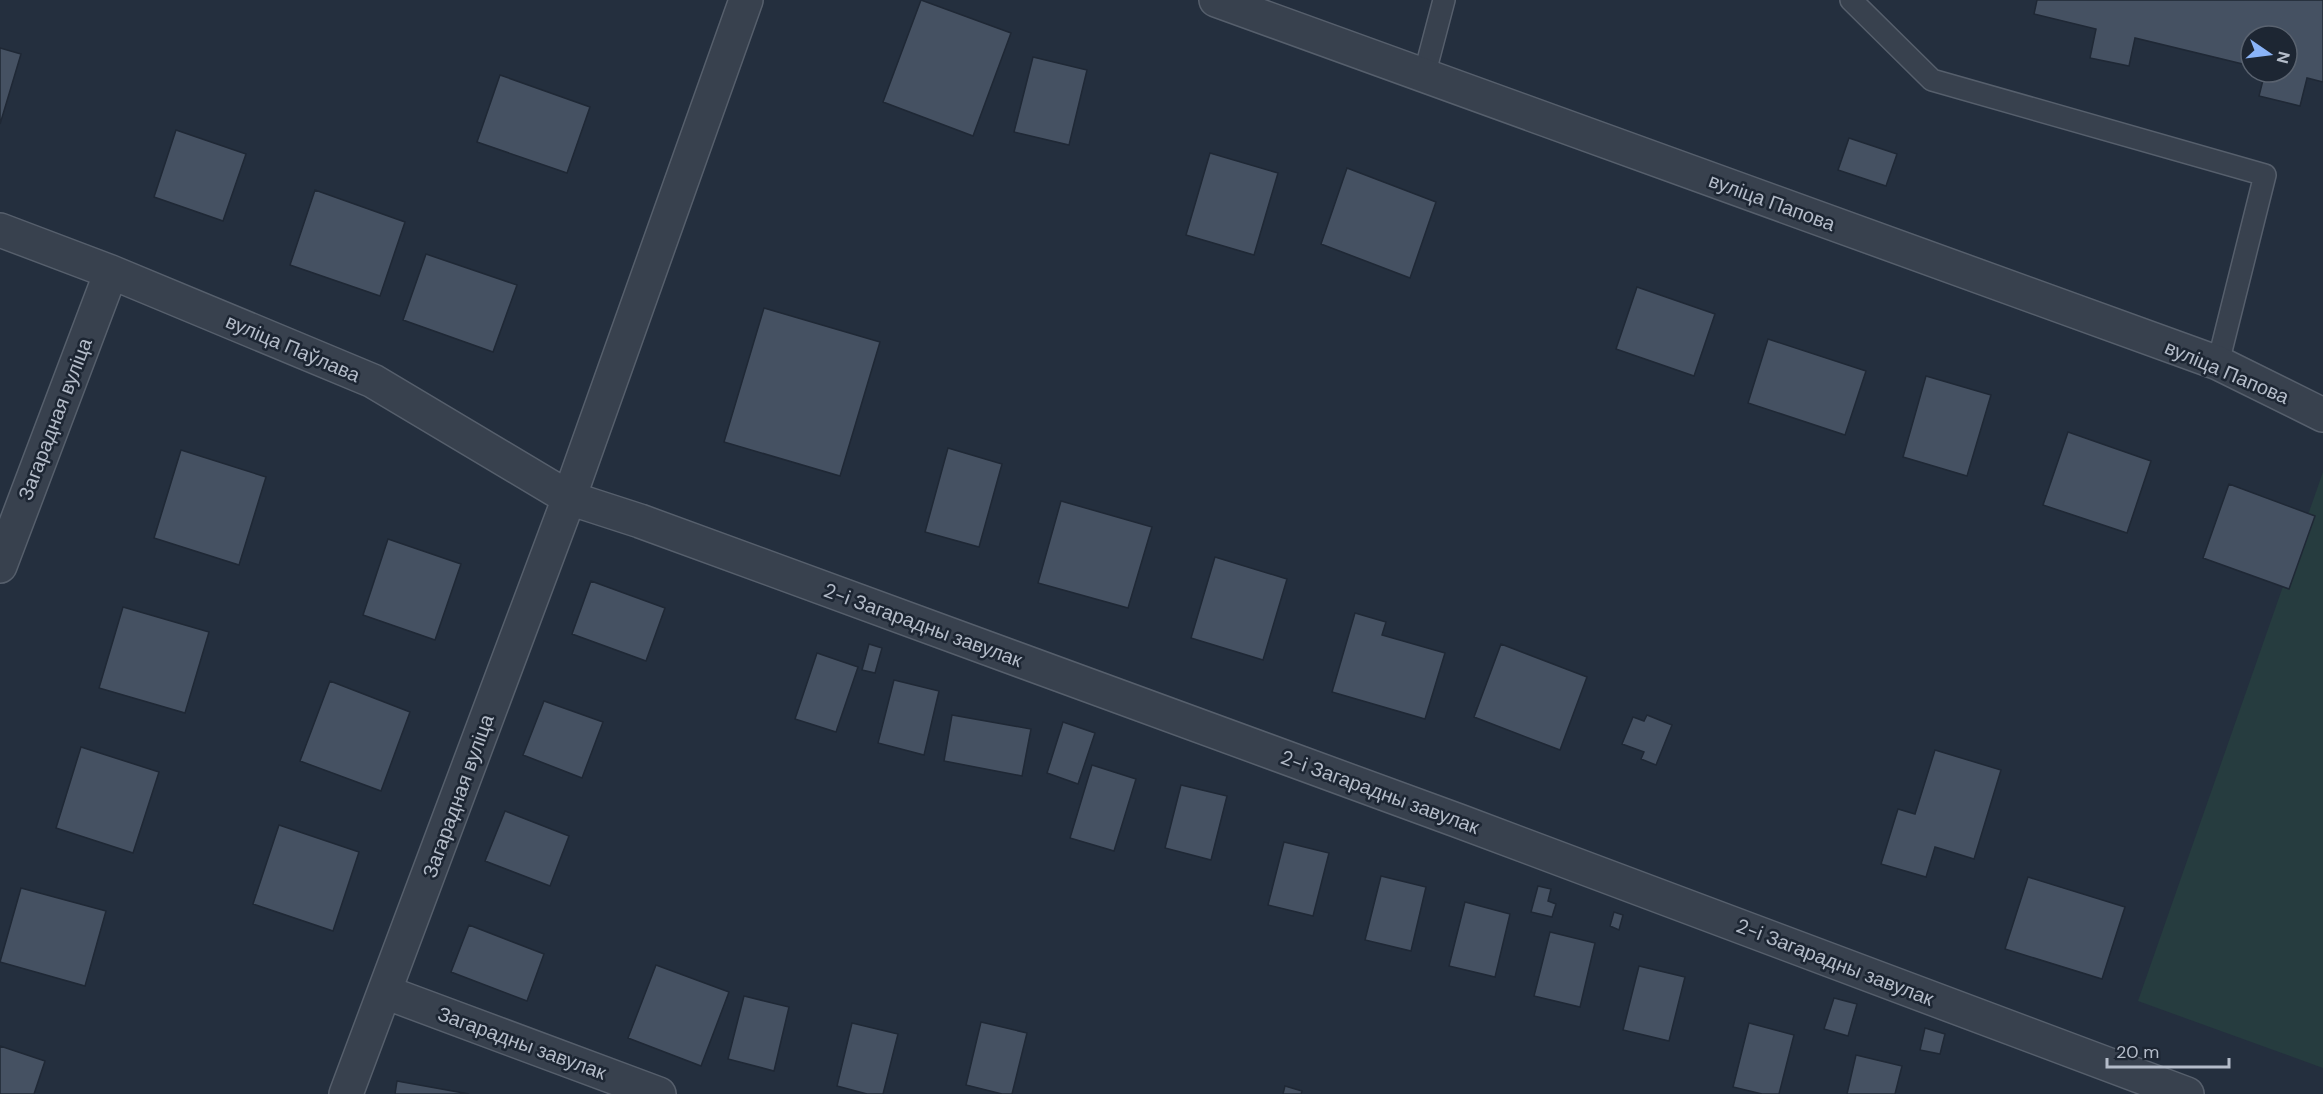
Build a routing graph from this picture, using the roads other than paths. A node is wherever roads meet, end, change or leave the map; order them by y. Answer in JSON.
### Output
{"nodes":[{"id":1,"x":746,"y":0,"type":"edge"},
{"id":2,"x":1216,"y":0,"type":"edge"},
{"id":3,"x":1444,"y":0,"type":"edge"},
{"id":4,"x":1851,"y":0,"type":"edge"},
{"id":5,"x":1424,"y":76,"type":"junction"},
{"id":6,"x":0,"y":230,"type":"edge"},
{"id":7,"x":111,"y":272,"type":"junction"},
{"id":8,"x":2218,"y":363,"type":"junction"},
{"id":9,"x":2323,"y":415,"type":"edge"},
{"id":10,"x":569,"y":498,"type":"junction"},
{"id":11,"x":0,"y":566,"type":"edge"},
{"id":12,"x":385,"y":992,"type":"junction"},
{"id":13,"x":346,"y":1094,"type":"edge"},
{"id":14,"x":659,"y":1094,"type":"edge"},
{"id":15,"x":2187,"y":1094,"type":"edge"}],
"edges":[{"from":1,"to":10,"type":"street","name":"Загарадная вуліца"},
{"from":2,"to":5,"type":"street","name":"вуліца Папова"},
{"from":3,"to":5,"type":"lane"},
{"from":4,"to":8,"type":"lane"},
{"from":5,"to":8,"type":"street","name":"вуліца Папова"},
{"from":6,"to":7,"type":"street","name":"вуліца Паўлава"},
{"from":7,"to":10,"type":"street","name":"вуліца Паўлава"},
{"from":7,"to":11,"type":"street","name":"Загарадная вуліца"},
{"from":8,"to":9,"type":"street","name":"вуліца Папова"},
{"from":10,"to":12,"type":"street","name":"Загарадная вуліца"},
{"from":10,"to":15,"type":"street","name":"2-і Загарадны завулак"},
{"from":12,"to":13,"type":"street","name":"Загарадная вуліца"},
{"from":12,"to":14,"type":"street","name":"Загарадны завулак"}]}
